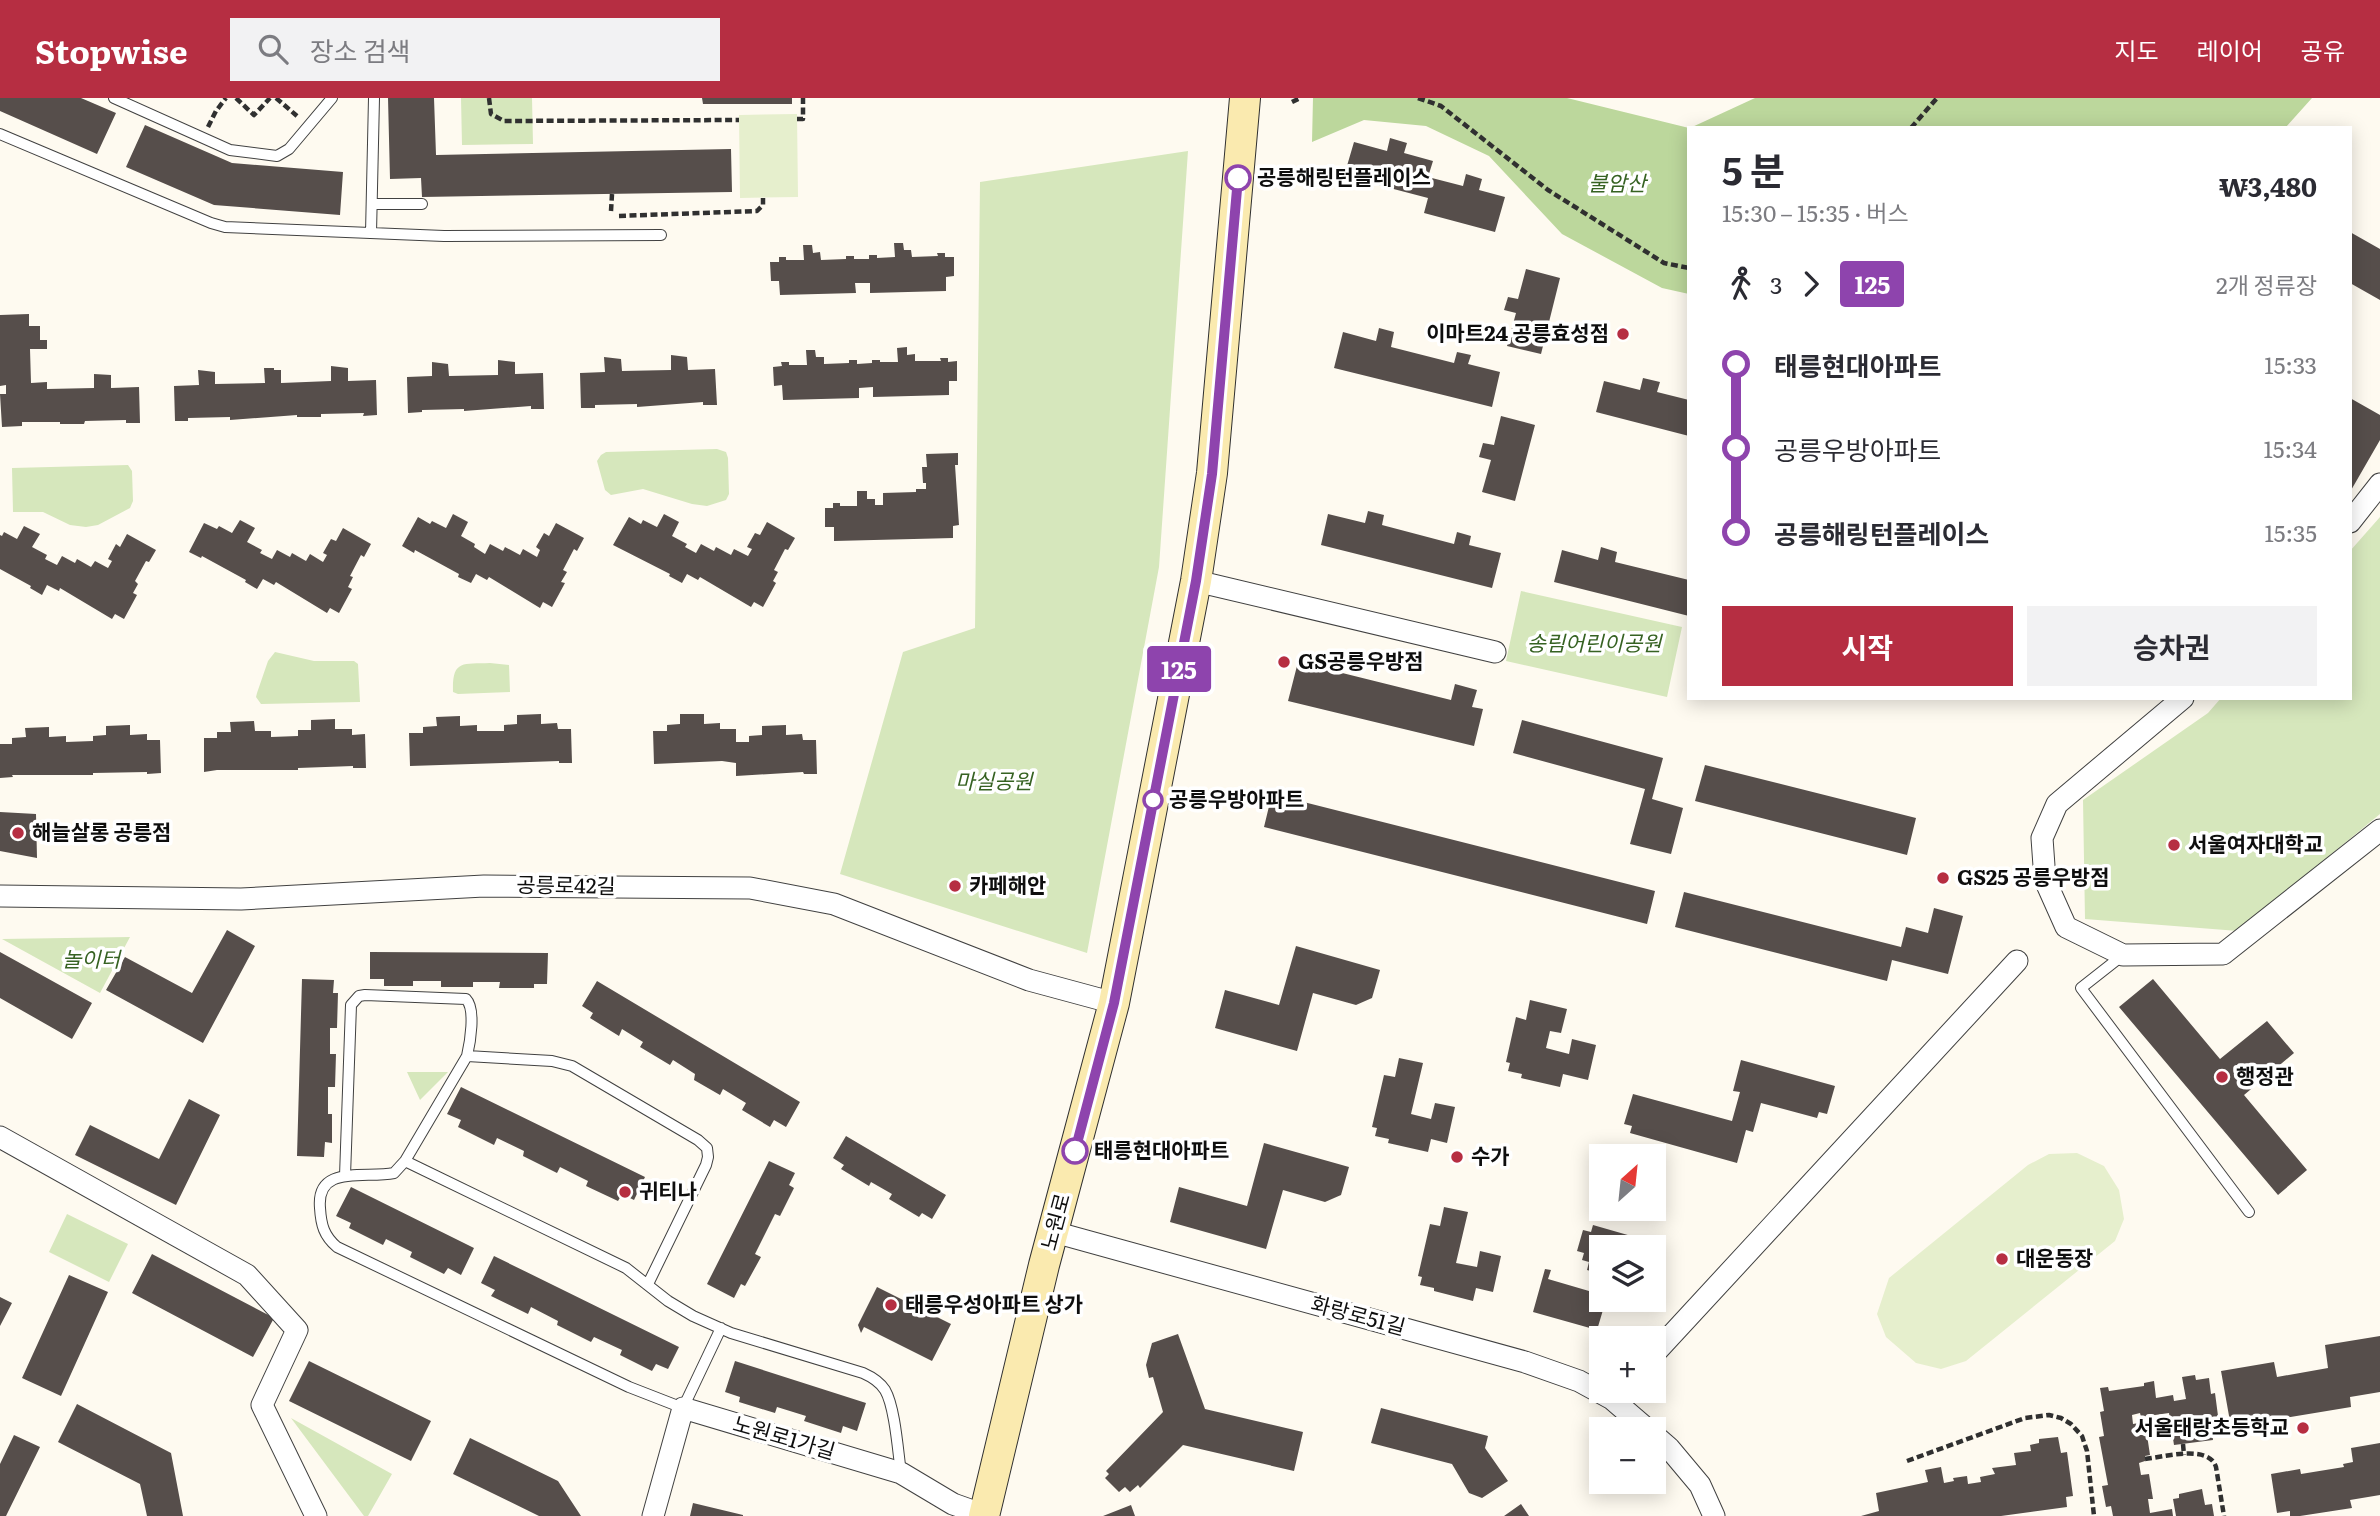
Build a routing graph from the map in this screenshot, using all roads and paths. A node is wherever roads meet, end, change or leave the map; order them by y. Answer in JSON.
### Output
{"nodes":[{"id":1,"x":114,"y":98,"type":"edge"},
{"id":2,"x":226,"y":98,"type":"edge"},
{"id":3,"x":236,"y":98,"type":"edge"},
{"id":4,"x":270,"y":98,"type":"edge"},
{"id":5,"x":276,"y":98,"type":"edge"},
{"id":6,"x":332,"y":98,"type":"edge"},
{"id":7,"x":374,"y":98,"type":"edge"},
{"id":8,"x":489,"y":98,"type":"edge"},
{"id":9,"x":803,"y":98,"type":"edge"},
{"id":10,"x":1245,"y":98,"type":"edge"},
{"id":11,"x":1300,"y":98,"type":"edge"},
{"id":12,"x":1418,"y":98,"type":"edge"},
{"id":13,"x":1937,"y":98,"type":"edge"},
{"id":14,"x":1292,"y":102,"type":"dead end"},
{"id":15,"x":797,"y":119,"type":"dead end"},
{"id":16,"x":302,"y":120,"type":"dead end"},
{"id":17,"x":739,"y":120,"type":"dead end"},
{"id":18,"x":1913,"y":126,"type":"edge"},
{"id":19,"x":208,"y":127,"type":"dead end"},
{"id":20,"x":0,"y":134,"type":"edge"},
{"id":21,"x":612,"y":194,"type":"dead end"},
{"id":22,"x":763,"y":198,"type":"dead end"},
{"id":23,"x":372,"y":204,"type":"junction"},
{"id":24,"x":422,"y":204,"type":"dead end"},
{"id":25,"x":611,"y":211,"type":"dead end"},
{"id":26,"x":619,"y":216,"type":"dead end"},
{"id":27,"x":371,"y":233,"type":"junction"},
{"id":28,"x":661,"y":234,"type":"dead end"},
{"id":29,"x":1687,"y":268,"type":"edge"},
{"id":30,"x":2380,"y":484,"type":"edge"},
{"id":31,"x":2352,"y":519,"type":"edge"},
{"id":32,"x":1196,"y":581,"type":"junction"},
{"id":33,"x":1495,"y":652,"type":"dead end"},
{"id":34,"x":2181,"y":700,"type":"edge"},
{"id":35,"x":2380,"y":830,"type":"edge"},
{"id":36,"x":0,"y":896,"type":"edge"},
{"id":37,"x":2123,"y":954,"type":"junction"},
{"id":38,"x":2018,"y":961,"type":"dead end"},
{"id":39,"x":1114,"y":1003,"type":"junction"},
{"id":40,"x":467,"y":1056,"type":"junction"},
{"id":41,"x":0,"y":1137,"type":"edge"},
{"id":42,"x":405,"y":1161,"type":"junction"},
{"id":43,"x":345,"y":1176,"type":"junction"},
{"id":44,"x":2249,"y":1212,"type":"dead end"},
{"id":45,"x":1054,"y":1232,"type":"junction"},
{"id":46,"x":649,"y":1284,"type":"junction"},
{"id":47,"x":721,"y":1328,"type":"junction"},
{"id":48,"x":1666,"y":1341,"type":"edge"},
{"id":49,"x":1589,"y":1385,"type":"edge"},
{"id":50,"x":1623,"y":1403,"type":"edge"},
{"id":51,"x":683,"y":1408,"type":"junction"},
{"id":52,"x":1636,"y":1417,"type":"edge"},
{"id":53,"x":2183,"y":1444,"type":"dead end"},
{"id":54,"x":1666,"y":1445,"type":"edge"},
{"id":55,"x":2184,"y":1455,"type":"junction"},
{"id":56,"x":2145,"y":1459,"type":"dead end"},
{"id":57,"x":1907,"y":1461,"type":"dead end"},
{"id":58,"x":901,"y":1473,"type":"junction"},
{"id":59,"x":316,"y":1516,"type":"edge"},
{"id":60,"x":653,"y":1516,"type":"edge"},
{"id":61,"x":984,"y":1516,"type":"edge"},
{"id":62,"x":1714,"y":1516,"type":"edge"},
{"id":63,"x":2094,"y":1516,"type":"edge"},
{"id":64,"x":2224,"y":1516,"type":"edge"}],
"edges":[{"from":1,"to":6,"type":"lane"},
{"from":2,"to":19,"type":"path"},
{"from":3,"to":4,"type":"path"},
{"from":5,"to":16,"type":"path"},
{"from":7,"to":23,"type":"lane"},
{"from":8,"to":17,"type":"path"},
{"from":9,"to":15,"type":"path"},
{"from":10,"to":32,"type":"main road","name":"노원로"},
{"from":11,"to":14,"type":"path"},
{"from":12,"to":29,"type":"path"},
{"from":13,"to":18,"type":"path"},
{"from":20,"to":27,"type":"lane"},
{"from":21,"to":25,"type":"path"},
{"from":22,"to":26,"type":"path"},
{"from":23,"to":24,"type":"lane"},
{"from":23,"to":27,"type":"lane"},
{"from":27,"to":28,"type":"lane"},
{"from":30,"to":31,"type":"street"},
{"from":32,"to":33,"type":"street"},
{"from":32,"to":39,"type":"main road","name":"노원로"},
{"from":34,"to":37,"type":"street"},
{"from":35,"to":37,"type":"street"},
{"from":36,"to":39,"type":"street","name":"공릉로42길"},
{"from":37,"to":44,"type":"lane"},
{"from":38,"to":48,"type":"street"},
{"from":39,"to":45,"type":"main road","name":"노원로"},
{"from":40,"to":42,"type":"lane"},
{"from":40,"to":43,"type":"lane"},
{"from":40,"to":46,"type":"lane"},
{"from":41,"to":59,"type":"street"},
{"from":42,"to":43,"type":"lane"},
{"from":42,"to":46,"type":"lane"},
{"from":43,"to":51,"type":"lane"},
{"from":45,"to":49,"type":"street","name":"화랑로51길"},
{"from":45,"to":61,"type":"main road","name":"노원로"},
{"from":46,"to":47,"type":"lane"},
{"from":47,"to":51,"type":"lane"},
{"from":47,"to":58,"type":"lane"},
{"from":50,"to":52,"type":"street","name":"화랑로51길"},
{"from":51,"to":58,"type":"street","name":"노원로1가길"},
{"from":51,"to":60,"type":"street"},
{"from":53,"to":55,"type":"path"},
{"from":54,"to":62,"type":"street"},
{"from":55,"to":56,"type":"path"},
{"from":55,"to":64,"type":"path"},
{"from":57,"to":63,"type":"path"},
{"from":58,"to":61,"type":"street","name":"노원로1가길"}]}
